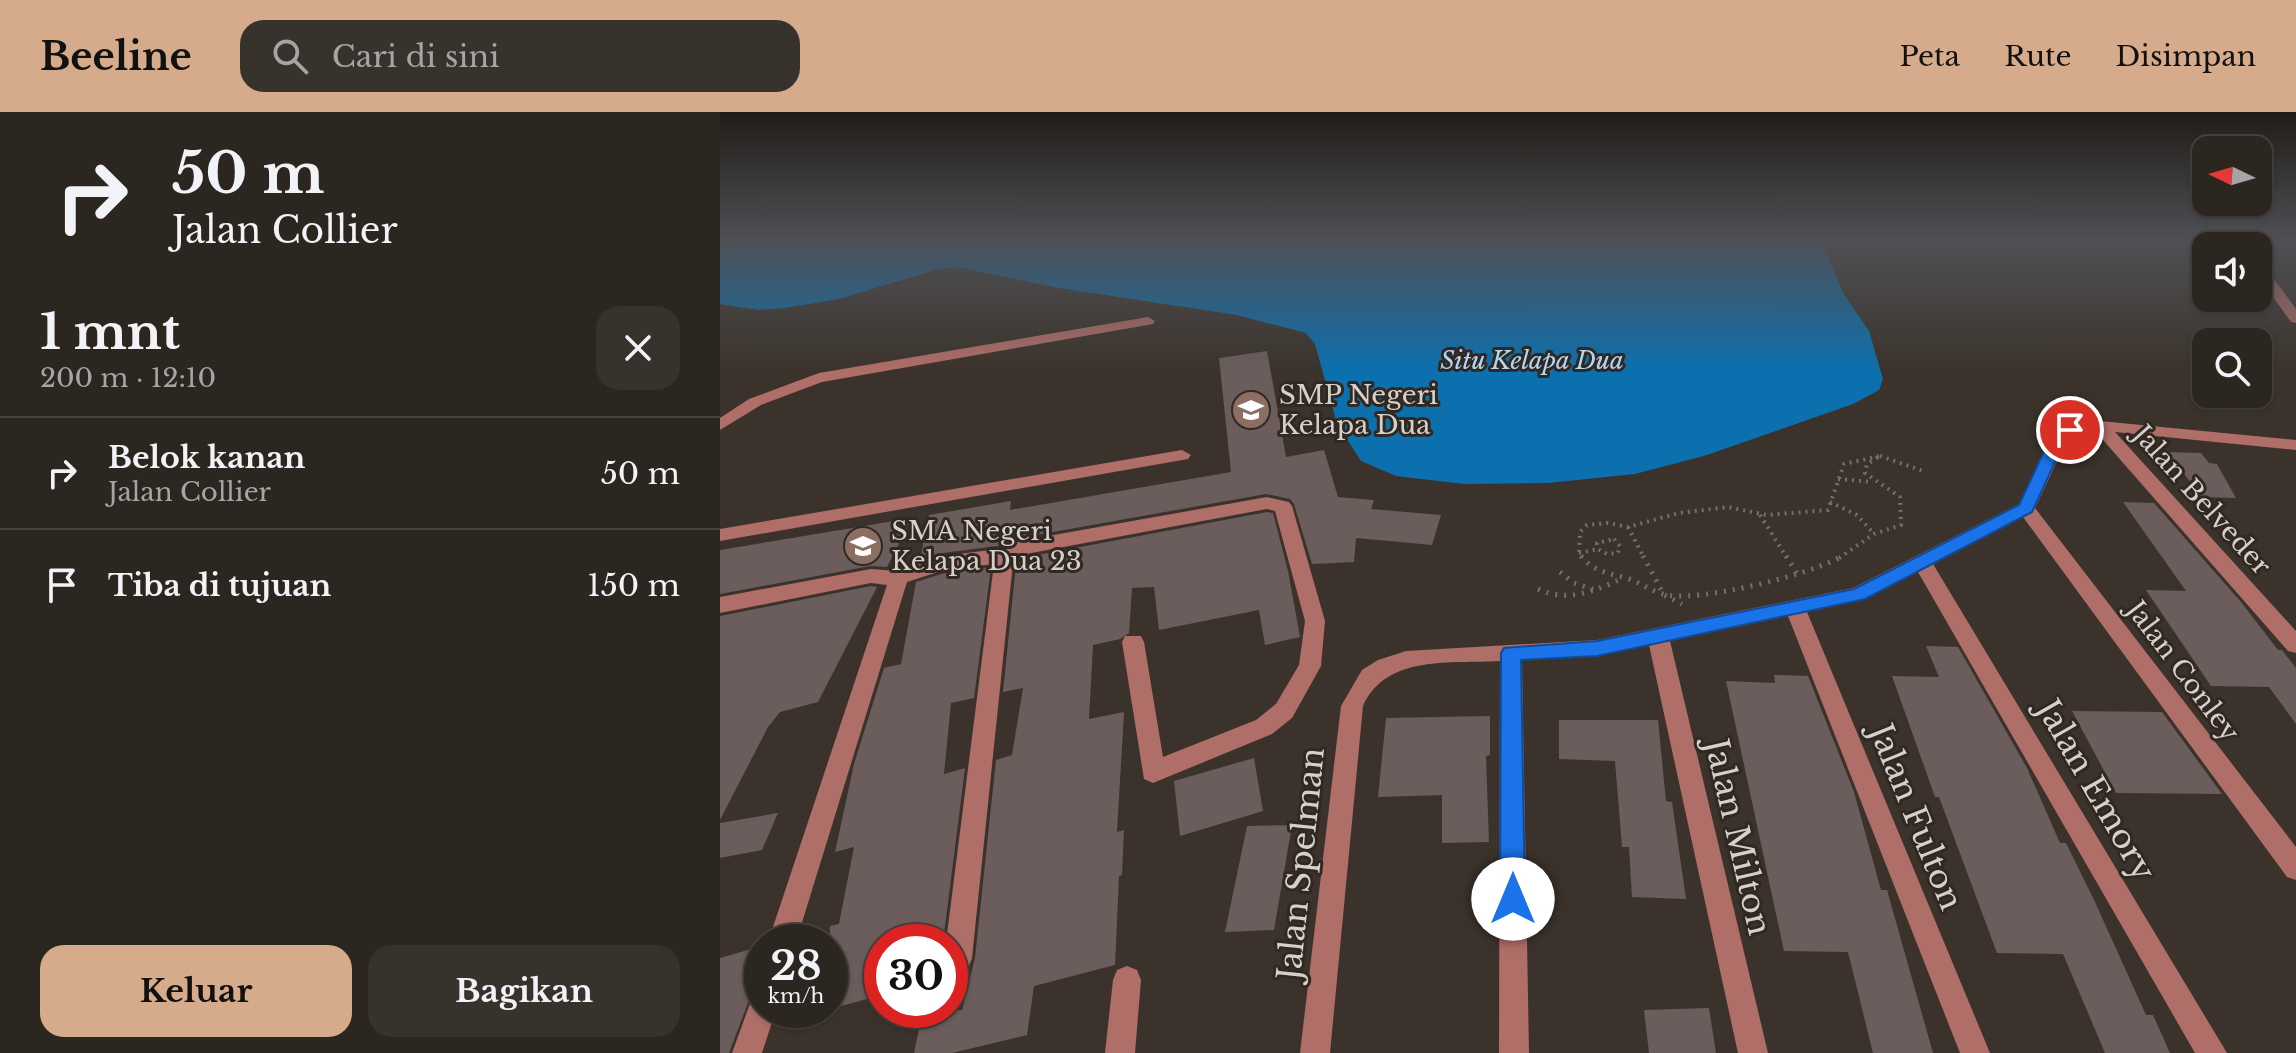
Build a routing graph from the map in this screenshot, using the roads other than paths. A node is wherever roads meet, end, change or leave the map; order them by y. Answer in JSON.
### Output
{"nodes":[{"id":1,"x":2272,"y":286,"type":"edge"},
{"id":2,"x":2296,"y":319,"type":"edge"},
{"id":3,"x":1148,"y":321,"type":"dead end"},
{"id":4,"x":720,"y":425,"type":"edge"},
{"id":5,"x":2100,"y":426,"type":"junction"},
{"id":6,"x":2296,"y":445,"type":"edge"},
{"id":7,"x":1182,"y":455,"type":"dead end"},
{"id":8,"x":2026,"y":508,"type":"junction"},
{"id":9,"x":720,"y":535,"type":"edge"},
{"id":10,"x":1008,"y":555,"type":"junction"},
{"id":11,"x":1922,"y":561,"type":"junction"},
{"id":12,"x":896,"y":578,"type":"junction"},
{"id":13,"x":720,"y":605,"type":"edge"},
{"id":14,"x":1795,"y":607,"type":"junction"},
{"id":15,"x":1658,"y":636,"type":"junction"},
{"id":16,"x":1133,"y":642,"type":"dead end"},
{"id":17,"x":2296,"y":645,"type":"edge"},
{"id":18,"x":1511,"y":653,"type":"junction"},
{"id":19,"x":2296,"y":868,"type":"edge"},
{"id":20,"x":788,"y":924,"type":"edge"},
{"id":21,"x":962,"y":924,"type":"edge"},
{"id":22,"x":1127,"y":980,"type":"dead end"},
{"id":23,"x":755,"y":1028,"type":"edge"},
{"id":24,"x":747,"y":1053,"type":"edge"},
{"id":25,"x":1120,"y":1053,"type":"edge"},
{"id":26,"x":1315,"y":1053,"type":"edge"},
{"id":27,"x":1514,"y":1053,"type":"edge"},
{"id":28,"x":1753,"y":1053,"type":"edge"},
{"id":29,"x":1975,"y":1053,"type":"edge"},
{"id":30,"x":2212,"y":1053,"type":"edge"}],
"edges":[{"from":1,"to":2,"type":"street"},
{"from":3,"to":4,"type":"street"},
{"from":5,"to":6,"type":"street"},
{"from":5,"to":8,"type":"street"},
{"from":5,"to":17,"type":"street","name":"Jalan Belveder"},
{"from":7,"to":9,"type":"street"},
{"from":8,"to":11,"type":"street"},
{"from":8,"to":19,"type":"street","name":"Jalan Conley"},
{"from":10,"to":12,"type":"street"},
{"from":10,"to":16,"type":"street"},
{"from":10,"to":21,"type":"street"},
{"from":11,"to":14,"type":"street"},
{"from":11,"to":30,"type":"street","name":"Jalan Emory"},
{"from":12,"to":13,"type":"street"},
{"from":12,"to":20,"type":"street"},
{"from":14,"to":15,"type":"street"},
{"from":14,"to":29,"type":"street","name":"Jalan Fulton"},
{"from":15,"to":18,"type":"street"},
{"from":15,"to":28,"type":"street","name":"Jalan Milton"},
{"from":18,"to":26,"type":"street","name":"Jalan Spelman"},
{"from":18,"to":27,"type":"street"},
{"from":22,"to":25,"type":"street"},
{"from":23,"to":24,"type":"street"}]}
